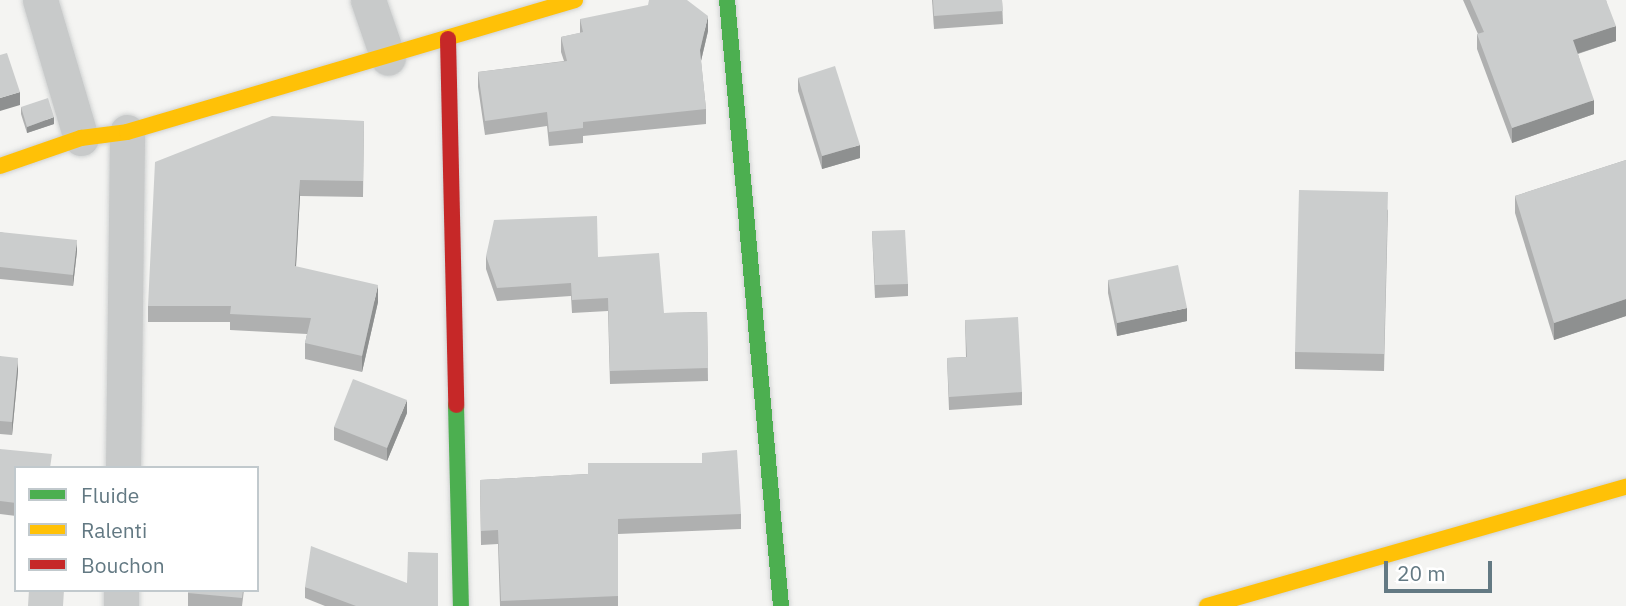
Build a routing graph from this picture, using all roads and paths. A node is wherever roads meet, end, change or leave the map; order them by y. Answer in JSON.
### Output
{"nodes":[{"id":1,"x":40,"y":0,"type":"edge"},
{"id":2,"x":368,"y":0,"type":"edge"},
{"id":3,"x":575,"y":0,"type":"edge"},
{"id":4,"x":727,"y":0,"type":"edge"},
{"id":5,"x":448,"y":39,"type":"junction"},
{"id":6,"x":388,"y":58,"type":"junction"},
{"id":7,"x":127,"y":132,"type":"junction"},
{"id":8,"x":81,"y":138,"type":"junction"},
{"id":9,"x":0,"y":166,"type":"edge"},
{"id":10,"x":123,"y":466,"type":"edge"},
{"id":11,"x":1626,"y":486,"type":"edge"},
{"id":12,"x":460,"y":606,"type":"edge"},
{"id":13,"x":781,"y":606,"type":"edge"},
{"id":14,"x":1207,"y":606,"type":"edge"}],
"edges":[{"from":1,"to":8,"type":"street"},
{"from":2,"to":6,"type":"street"},
{"from":3,"to":5,"type":"street"},
{"from":4,"to":13,"type":"street"},
{"from":5,"to":6,"type":"street"},
{"from":5,"to":12,"type":"street"},
{"from":6,"to":7,"type":"street"},
{"from":7,"to":8,"type":"street"},
{"from":7,"to":10,"type":"street"},
{"from":8,"to":9,"type":"street"},
{"from":11,"to":14,"type":"street"}]}
